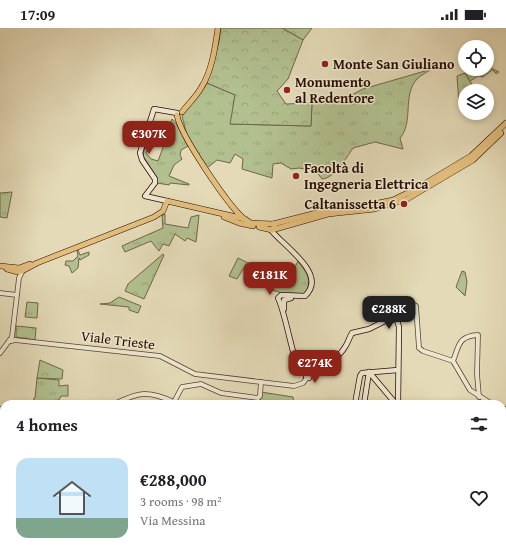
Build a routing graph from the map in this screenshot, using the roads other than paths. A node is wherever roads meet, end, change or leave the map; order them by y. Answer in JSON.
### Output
{"nodes":[{"id":1,"x":218,"y":28,"type":"edge"},
{"id":2,"x":179,"y":113,"type":"junction"},
{"id":3,"x":506,"y":123,"type":"edge"},
{"id":4,"x":506,"y":128,"type":"edge"},
{"id":5,"x":168,"y":201,"type":"junction"},
{"id":6,"x":235,"y":208,"type":"junction"},
{"id":7,"x":239,"y":216,"type":"junction"},
{"id":8,"x":229,"y":217,"type":"junction"},
{"id":9,"x":250,"y":223,"type":"junction"},
{"id":10,"x":259,"y":227,"type":"junction"},
{"id":11,"x":272,"y":228,"type":"junction"},
{"id":12,"x":0,"y":267,"type":"edge"},
{"id":13,"x":20,"y":270,"type":"junction"},
{"id":14,"x":0,"y":293,"type":"edge"},
{"id":15,"x":17,"y":293,"type":"junction"},
{"id":16,"x":395,"y":321,"type":"junction"},
{"id":17,"x":13,"y":340,"type":"junction"},
{"id":18,"x":0,"y":353,"type":"edge"},
{"id":19,"x":453,"y":361,"type":"junction"},
{"id":20,"x":398,"y":370,"type":"junction"},
{"id":21,"x":369,"y":372,"type":"junction"},
{"id":22,"x":308,"y":376,"type":"junction"},
{"id":23,"x":261,"y":382,"type":"junction"},
{"id":24,"x":479,"y":397,"type":"junction"},
{"id":25,"x":125,"y":400,"type":"edge"},
{"id":26,"x":168,"y":400,"type":"edge"},
{"id":27,"x":176,"y":400,"type":"edge"},
{"id":28,"x":356,"y":400,"type":"edge"},
{"id":29,"x":365,"y":400,"type":"edge"},
{"id":30,"x":394,"y":400,"type":"edge"},
{"id":31,"x":397,"y":400,"type":"edge"},
{"id":32,"x":485,"y":400,"type":"edge"}],
"edges":[{"from":1,"to":2,"type":"main road"},
{"from":2,"to":5,"type":"main road"},
{"from":2,"to":6,"type":"main road"},
{"from":3,"to":11,"type":"main road"},
{"from":4,"to":11,"type":"main road"},
{"from":5,"to":8,"type":"main road"},
{"from":5,"to":13,"type":"main road"},
{"from":6,"to":7,"type":"main road"},
{"from":6,"to":8,"type":"main road"},
{"from":7,"to":8,"type":"main road"},
{"from":7,"to":9,"type":"main road"},
{"from":8,"to":10,"type":"main road"},
{"from":9,"to":10,"type":"main road"},
{"from":9,"to":11,"type":"main road"},
{"from":10,"to":11,"type":"main road"},
{"from":11,"to":22,"type":"main road"},
{"from":12,"to":13,"type":"main road"},
{"from":13,"to":15,"type":"street"},
{"from":14,"to":15,"type":"street"},
{"from":15,"to":17,"type":"street"},
{"from":16,"to":19,"type":"street"},
{"from":16,"to":20,"type":"main road"},
{"from":16,"to":22,"type":"main road"},
{"from":17,"to":18,"type":"street"},
{"from":17,"to":23,"type":"street","name":"Viale Trieste"},
{"from":19,"to":24,"type":"street"},
{"from":19,"to":24,"type":"street"},
{"from":20,"to":21,"type":"main road"},
{"from":20,"to":31,"type":"main road"},
{"from":21,"to":28,"type":"main road"},
{"from":21,"to":29,"type":"main road"},
{"from":21,"to":30,"type":"main road"},
{"from":22,"to":23,"type":"street","name":"Viale Trieste"},
{"from":23,"to":27,"type":"street"},
{"from":24,"to":32,"type":"street"},
{"from":25,"to":26,"type":"street"}]}
